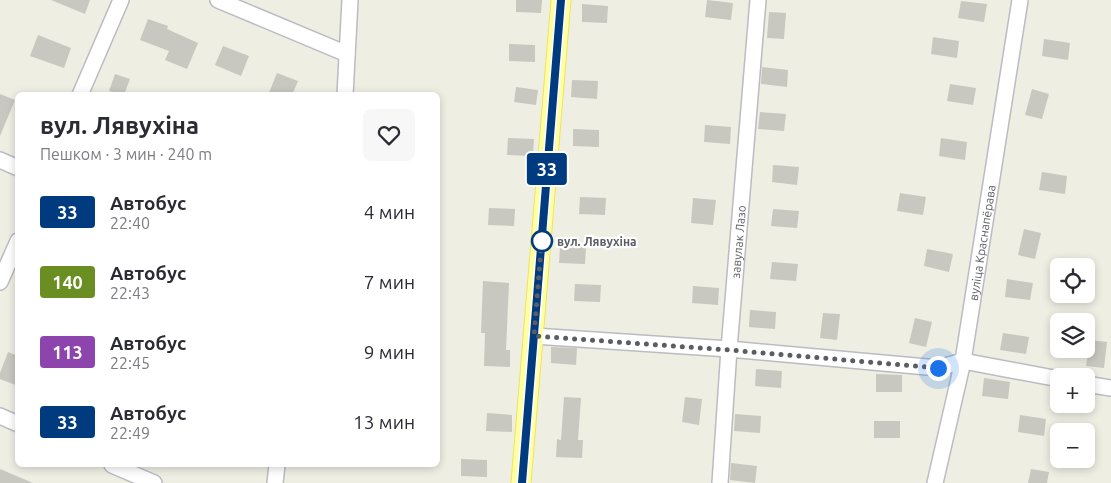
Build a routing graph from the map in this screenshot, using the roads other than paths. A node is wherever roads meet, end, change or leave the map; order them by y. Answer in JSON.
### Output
{"nodes":[{"id":1,"x":121,"y":0,"type":"edge"},
{"id":2,"x":218,"y":0,"type":"edge"},
{"id":3,"x":350,"y":0,"type":"edge"},
{"id":4,"x":561,"y":0,"type":"edge"},
{"id":5,"x":758,"y":0,"type":"edge"},
{"id":6,"x":1020,"y":0,"type":"edge"},
{"id":7,"x":347,"y":54,"type":"junction"},
{"id":8,"x":81,"y":92,"type":"edge"},
{"id":9,"x":345,"y":92,"type":"edge"},
{"id":10,"x":0,"y":160,"type":"edge"},
{"id":11,"x":15,"y":167,"type":"edge"},
{"id":12,"x":15,"y":248,"type":"edge"},
{"id":13,"x":0,"y":282,"type":"edge"},
{"id":14,"x":534,"y":336,"type":"junction"},
{"id":15,"x":729,"y":350,"type":"junction"},
{"id":16,"x":963,"y":361,"type":"junction"},
{"id":17,"x":1050,"y":377,"type":"edge"},
{"id":18,"x":1095,"y":385,"type":"edge"},
{"id":19,"x":1111,"y":388,"type":"edge"},
{"id":20,"x":0,"y":416,"type":"edge"},
{"id":21,"x":15,"y":423,"type":"edge"},
{"id":22,"x":117,"y":467,"type":"edge"},
{"id":23,"x":277,"y":467,"type":"edge"},
{"id":24,"x":154,"y":483,"type":"edge"},
{"id":25,"x":275,"y":483,"type":"edge"},
{"id":26,"x":522,"y":483,"type":"edge"},
{"id":27,"x":720,"y":483,"type":"edge"},
{"id":28,"x":935,"y":483,"type":"edge"}],
"edges":[{"from":1,"to":8,"type":"street"},
{"from":2,"to":7,"type":"street"},
{"from":3,"to":7,"type":"street"},
{"from":4,"to":14,"type":"main road"},
{"from":5,"to":15,"type":"street","name":"завулак Лазо"},
{"from":6,"to":16,"type":"street","name":"вуліца Краснапёрава"},
{"from":7,"to":9,"type":"street"},
{"from":10,"to":11,"type":"street"},
{"from":12,"to":13,"type":"street"},
{"from":14,"to":15,"type":"street"},
{"from":14,"to":26,"type":"main road"},
{"from":15,"to":16,"type":"street"},
{"from":15,"to":27,"type":"street","name":"завулак Лазо"},
{"from":16,"to":17,"type":"street"},
{"from":16,"to":28,"type":"street","name":"вуліца Краснапёрава"},
{"from":18,"to":19,"type":"street"},
{"from":20,"to":21,"type":"street"},
{"from":22,"to":24,"type":"street"},
{"from":23,"to":25,"type":"street"}]}
